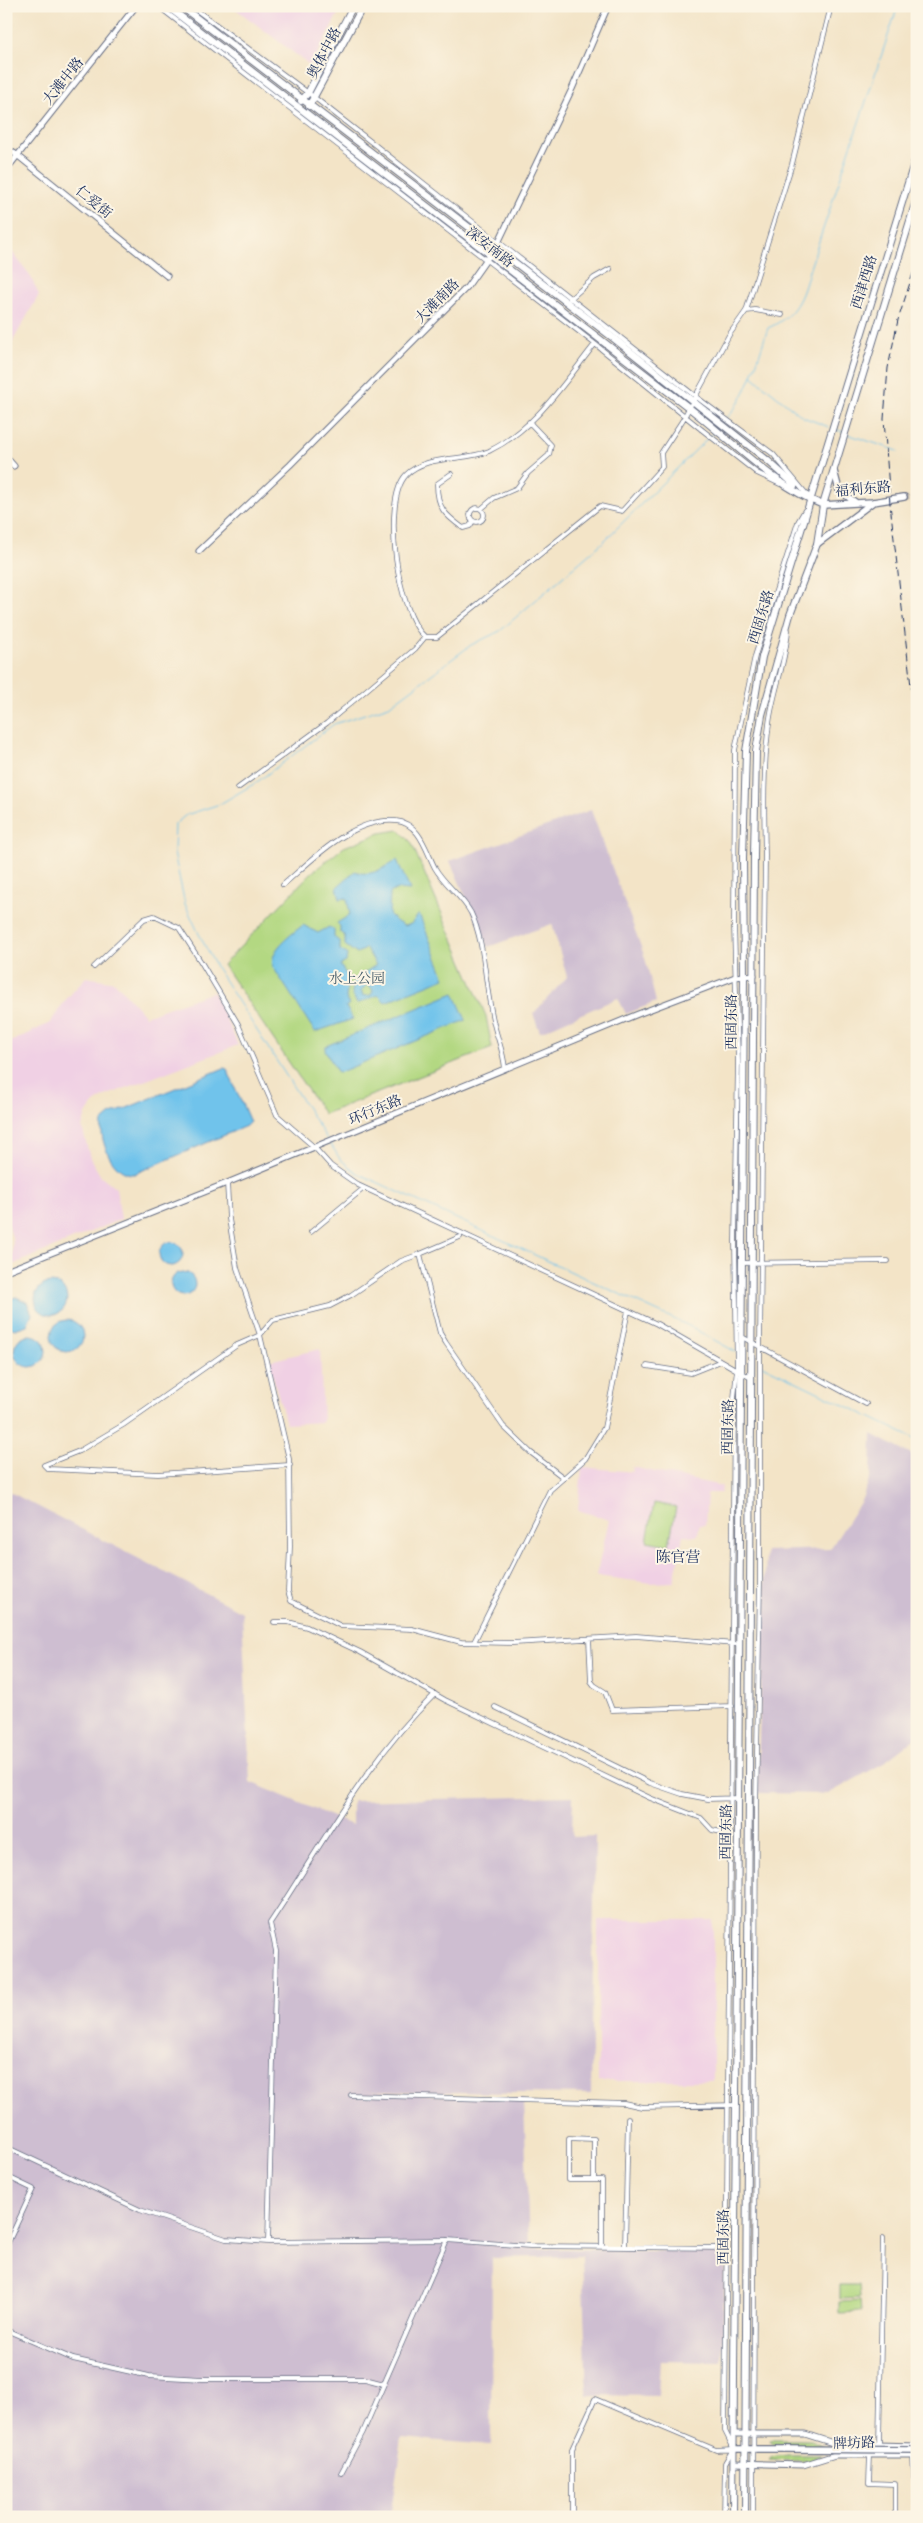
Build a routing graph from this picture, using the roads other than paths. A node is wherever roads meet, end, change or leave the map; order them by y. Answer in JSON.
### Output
{"nodes":[{"id":1,"x":136,"y":6,"type":"edge"},
{"id":2,"x":158,"y":6,"type":"edge"},
{"id":3,"x":168,"y":6,"type":"edge"},
{"id":4,"x":181,"y":6,"type":"edge"},
{"id":5,"x":191,"y":6,"type":"edge"},
{"id":6,"x":353,"y":6,"type":"edge"},
{"id":7,"x":363,"y":6,"type":"edge"},
{"id":8,"x":608,"y":6,"type":"edge"},
{"id":9,"x":831,"y":6,"type":"edge"},
{"id":10,"x":308,"y":93,"type":"junction"},
{"id":11,"x":314,"y":98,"type":"junction"},
{"id":12,"x":303,"y":99,"type":"junction"},
{"id":13,"x":310,"y":104,"type":"junction"},
{"id":14,"x":298,"y":105,"type":"junction"},
{"id":15,"x":305,"y":111,"type":"junction"},
{"id":16,"x":6,"y":148,"type":"edge"},
{"id":17,"x":17,"y":154,"type":"junction"},
{"id":18,"x":917,"y":154,"type":"edge"},
{"id":19,"x":6,"y":170,"type":"edge"},
{"id":20,"x":917,"y":198,"type":"edge"},
{"id":21,"x":497,"y":245,"type":"junction"},
{"id":22,"x":489,"y":257,"type":"junction"},
{"id":23,"x":610,"y":269,"type":"dead end"},
{"id":24,"x":167,"y":276,"type":"dead end"},
{"id":25,"x":568,"y":300,"type":"junction"},
{"id":26,"x":746,"y":311,"type":"junction"},
{"id":27,"x":782,"y":315,"type":"dead end"},
{"id":28,"x":595,"y":344,"type":"junction"},
{"id":29,"x":692,"y":401,"type":"junction"},
{"id":30,"x":684,"y":415,"type":"junction"},
{"id":31,"x":713,"y":417,"type":"junction"},
{"id":32,"x":836,"y":418,"type":"joint"},
{"id":33,"x":529,"y":422,"type":"junction"},
{"id":34,"x":848,"y":423,"type":"joint"},
{"id":35,"x":6,"y":457,"type":"edge"},
{"id":36,"x":14,"y":466,"type":"dead end"},
{"id":37,"x":834,"y":471,"type":"junction"},
{"id":38,"x":450,"y":474,"type":"dead end"},
{"id":39,"x":904,"y":497,"type":"tunnel mouth"},
{"id":40,"x":811,"y":500,"type":"junction"},
{"id":41,"x":855,"y":502,"type":"junction"},
{"id":42,"x":873,"y":502,"type":"junction"},
{"id":43,"x":823,"y":505,"type":"junction"},
{"id":44,"x":481,"y":509,"type":"junction"},
{"id":45,"x":473,"y":521,"type":"junction"},
{"id":46,"x":817,"y":544,"type":"junction"},
{"id":47,"x":199,"y":551,"type":"dead end"},
{"id":48,"x":790,"y":615,"type":"junction"},
{"id":49,"x":425,"y":638,"type":"junction"},
{"id":50,"x":238,"y":788,"type":"dead end"},
{"id":51,"x":283,"y":885,"type":"dead end"},
{"id":52,"x":94,"y":967,"type":"dead end"},
{"id":53,"x":754,"y":975,"type":"junction"},
{"id":54,"x":764,"y":975,"type":"junction"},
{"id":55,"x":744,"y":976,"type":"junction"},
{"id":56,"x":736,"y":977,"type":"junction"},
{"id":57,"x":506,"y":1068,"type":"junction"},
{"id":58,"x":316,"y":1146,"type":"junction"},
{"id":59,"x":743,"y":1172,"type":"junction"},
{"id":60,"x":753,"y":1172,"type":"junction"},
{"id":61,"x":226,"y":1183,"type":"junction"},
{"id":62,"x":364,"y":1188,"type":"junction"},
{"id":63,"x":311,"y":1232,"type":"dead end"},
{"id":64,"x":460,"y":1236,"type":"dead end"},
{"id":65,"x":420,"y":1254,"type":"junction"},
{"id":66,"x":888,"y":1262,"type":"dead end"},
{"id":67,"x":742,"y":1263,"type":"junction"},
{"id":68,"x":753,"y":1263,"type":"junction"},
{"id":69,"x":762,"y":1263,"type":"junction"},
{"id":70,"x":6,"y":1270,"type":"edge"},
{"id":71,"x":628,"y":1311,"type":"junction"},
{"id":72,"x":260,"y":1335,"type":"junction"},
{"id":73,"x":740,"y":1341,"type":"junction"},
{"id":74,"x":752,"y":1345,"type":"junction"},
{"id":75,"x":760,"y":1350,"type":"junction"},
{"id":76,"x":721,"y":1361,"type":"junction"},
{"id":77,"x":647,"y":1366,"type":"dead end"},
{"id":78,"x":739,"y":1369,"type":"junction"},
{"id":79,"x":752,"y":1379,"type":"junction"},
{"id":80,"x":866,"y":1404,"type":"dead end"},
{"id":81,"x":290,"y":1465,"type":"junction"},
{"id":82,"x":564,"y":1478,"type":"junction"},
{"id":83,"x":274,"y":1622,"type":"dead end"},
{"id":84,"x":589,"y":1639,"type":"junction"},
{"id":85,"x":474,"y":1642,"type":"junction"},
{"id":86,"x":736,"y":1644,"type":"junction"},
{"id":87,"x":434,"y":1694,"type":"junction"},
{"id":88,"x":732,"y":1706,"type":"junction"},
{"id":89,"x":495,"y":1707,"type":"dead end"},
{"id":90,"x":739,"y":1798,"type":"junction"},
{"id":91,"x":731,"y":1799,"type":"junction"},
{"id":92,"x":735,"y":1834,"type":"junction"},
{"id":93,"x":351,"y":2095,"type":"dead end"},
{"id":94,"x":733,"y":2105,"type":"junction"},
{"id":95,"x":628,"y":2118,"type":"dead end"},
{"id":96,"x":6,"y":2147,"type":"edge"},
{"id":97,"x":6,"y":2176,"type":"edge"},
{"id":98,"x":594,"y":2180,"type":"junction"},
{"id":99,"x":883,"y":2238,"type":"dead end"},
{"id":100,"x":447,"y":2240,"type":"junction"},
{"id":101,"x":268,"y":2242,"type":"junction"},
{"id":102,"x":602,"y":2246,"type":"junction"},
{"id":103,"x":625,"y":2246,"type":"junction"},
{"id":104,"x":6,"y":2247,"type":"edge"},
{"id":105,"x":727,"y":2248,"type":"junction"},
{"id":106,"x":736,"y":2248,"type":"junction"},
{"id":107,"x":736,"y":2260,"type":"junction"},
{"id":108,"x":746,"y":2261,"type":"junction"},
{"id":109,"x":6,"y":2330,"type":"edge"},
{"id":110,"x":384,"y":2384,"type":"junction"},
{"id":111,"x":734,"y":2434,"type":"junction"},
{"id":112,"x":749,"y":2434,"type":"junction"},
{"id":113,"x":917,"y":2446,"type":"edge"},
{"id":114,"x":734,"y":2449,"type":"junction"},
{"id":115,"x":745,"y":2449,"type":"junction"},
{"id":116,"x":753,"y":2449,"type":"junction"},
{"id":117,"x":879,"y":2450,"type":"junction"},
{"id":118,"x":916,"y":2453,"type":"edge"},
{"id":119,"x":870,"y":2455,"type":"junction"},
{"id":120,"x":734,"y":2463,"type":"junction"},
{"id":121,"x":745,"y":2464,"type":"junction"},
{"id":122,"x":753,"y":2464,"type":"junction"},
{"id":123,"x":341,"y":2473,"type":"dead end"},
{"id":124,"x":917,"y":2482,"type":"edge"},
{"id":125,"x":572,"y":2517,"type":"edge"},
{"id":126,"x":724,"y":2517,"type":"edge"},
{"id":127,"x":733,"y":2517,"type":"edge"},
{"id":128,"x":745,"y":2517,"type":"edge"},
{"id":129,"x":753,"y":2517,"type":"edge"},
{"id":130,"x":895,"y":2517,"type":"edge"}],
"edges":[{"from":1,"to":17,"type":"street","name":"大滩中路"},
{"from":2,"to":22,"type":"street","name":"深安南路"},
{"from":3,"to":14,"type":"main road","name":"深安南路"},
{"from":4,"to":12,"type":"main road","name":"深安南路"},
{"from":5,"to":10,"type":"street","name":"深安南路"},
{"from":6,"to":10,"type":"main road","name":"奥体中路"},
{"from":7,"to":11,"type":"main road","name":"奥体中路"},
{"from":8,"to":21,"type":"street","name":"大滩南路"},
{"from":9,"to":26,"type":"street"},
{"from":10,"to":11,"type":"street","name":"深安南路"},
{"from":10,"to":12,"type":"main road","name":"奥体中路"},
{"from":11,"to":13,"type":"main road","name":"奥体中路"},
{"from":11,"to":21,"type":"street","name":"深安南路"},
{"from":12,"to":13,"type":"main road","name":"深安南路"},
{"from":12,"to":14,"type":"main road","name":"奥体中路"},
{"from":13,"to":15,"type":"main road","name":"奥体中路"},
{"from":13,"to":21,"type":"main road","name":"深安南路"},
{"from":14,"to":15,"type":"main road","name":"深安南路"},
{"from":15,"to":22,"type":"main road","name":"深安南路"},
{"from":16,"to":17,"type":"street","name":"仁爱街"},
{"from":17,"to":19,"type":"street","name":"大滩中路"},
{"from":17,"to":24,"type":"street","name":"仁爱街"},
{"from":18,"to":32,"type":"main road","name":"西津西路"},
{"from":20,"to":34,"type":"main road","name":"西津西路"},
{"from":21,"to":22,"type":"street","name":"大滩南路"},
{"from":21,"to":25,"type":"main road","name":"深安南路"},
{"from":22,"to":28,"type":"street","name":"深安南路"},
{"from":22,"to":29,"type":"main road","name":"深安南路"},
{"from":22,"to":47,"type":"street","name":"大滩南路"},
{"from":23,"to":25,"type":"street"},
{"from":25,"to":29,"type":"main road","name":"深安南路"},
{"from":26,"to":27,"type":"street"},
{"from":26,"to":29,"type":"street"},
{"from":28,"to":30,"type":"street","name":"深安南路"},
{"from":28,"to":33,"type":"street"},
{"from":29,"to":30,"type":"street"},
{"from":29,"to":31,"type":"main road","name":"深安南路"},
{"from":30,"to":40,"type":"street","name":"深安南路","bridge":true},
{"from":30,"to":49,"type":"street"},
{"from":31,"to":40,"type":"main road","name":"深安南路"},
{"from":31,"to":40,"type":"main road","name":"深安南路"},
{"from":31,"to":40,"type":"street","name":"深安南路"},
{"from":32,"to":40,"type":"main road","name":"西固东路"},
{"from":33,"to":44,"type":"street"},
{"from":33,"to":49,"type":"street"},
{"from":34,"to":37,"type":"main road","name":"西固东路"},
{"from":35,"to":36,"type":"street"},
{"from":37,"to":41,"type":"main road"},
{"from":37,"to":43,"type":"main road","name":"西固东路"},
{"from":38,"to":45,"type":"street"},
{"from":39,"to":42,"type":"main road","name":"福利东路"},
{"from":40,"to":43,"type":"main road"},
{"from":40,"to":55,"type":"main road","name":"西固东路"},
{"from":40,"to":56,"type":"street"},
{"from":41,"to":42,"type":"main road","name":"福利东路"},
{"from":41,"to":43,"type":"main road","name":"福利东路"},
{"from":42,"to":46,"type":"main road"},
{"from":43,"to":46,"type":"main road","name":"西固东路"},
{"from":44,"to":45,"type":"street"},
{"from":44,"to":45,"type":"street"},
{"from":46,"to":48,"type":"main road","name":"西固东路"},
{"from":48,"to":53,"type":"main road","name":"西固东路"},
{"from":48,"to":54,"type":"street"},
{"from":49,"to":50,"type":"street"},
{"from":51,"to":57,"type":"street"},
{"from":52,"to":58,"type":"street"},
{"from":53,"to":54,"type":"street"},
{"from":53,"to":55,"type":"street","name":"环行东路"},
{"from":53,"to":60,"type":"main road","name":"西固东路"},
{"from":54,"to":69,"type":"street"},
{"from":55,"to":56,"type":"street","name":"环行东路"},
{"from":55,"to":59,"type":"main road","name":"西固东路"},
{"from":56,"to":57,"type":"street","name":"环行东路"},
{"from":56,"to":73,"type":"street"},
{"from":57,"to":58,"type":"street","name":"环行东路"},
{"from":58,"to":61,"type":"street","name":"环行东路"},
{"from":58,"to":62,"type":"street"},
{"from":59,"to":60,"type":"main road"},
{"from":59,"to":67,"type":"main road","name":"西固东路"},
{"from":60,"to":68,"type":"main road","name":"西固东路"},
{"from":61,"to":70,"type":"street","name":"环行东路"},
{"from":61,"to":72,"type":"street"},
{"from":62,"to":63,"type":"street"},
{"from":62,"to":71,"type":"street"},
{"from":64,"to":65,"type":"street"},
{"from":65,"to":72,"type":"street"},
{"from":65,"to":82,"type":"street"},
{"from":66,"to":69,"type":"street"},
{"from":67,"to":68,"type":"street"},
{"from":67,"to":73,"type":"main road","name":"西固东路"},
{"from":68,"to":69,"type":"street"},
{"from":68,"to":74,"type":"main road","name":"西固东路"},
{"from":69,"to":75,"type":"street"},
{"from":71,"to":76,"type":"street"},
{"from":71,"to":82,"type":"street"},
{"from":72,"to":81,"type":"street"},
{"from":72,"to":81,"type":"street"},
{"from":73,"to":74,"type":"street"},
{"from":73,"to":78,"type":"main road","name":"西固东路"},
{"from":74,"to":75,"type":"street"},
{"from":74,"to":79,"type":"main road","name":"西固东路"},
{"from":75,"to":80,"type":"street"},
{"from":75,"to":112,"type":"street"},
{"from":76,"to":77,"type":"street"},
{"from":76,"to":78,"type":"street"},
{"from":78,"to":79,"type":"street"},
{"from":78,"to":86,"type":"main road","name":"西固东路"},
{"from":79,"to":108,"type":"main road","name":"西固东路"},
{"from":81,"to":85,"type":"street"},
{"from":82,"to":85,"type":"street"},
{"from":83,"to":87,"type":"street"},
{"from":84,"to":85,"type":"street"},
{"from":84,"to":86,"type":"street"},
{"from":84,"to":88,"type":"street"},
{"from":86,"to":88,"type":"street"},
{"from":86,"to":90,"type":"main road","name":"西固东路"},
{"from":87,"to":92,"type":"street"},
{"from":87,"to":101,"type":"street"},
{"from":88,"to":91,"type":"street"},
{"from":89,"to":91,"type":"street"},
{"from":90,"to":91,"type":"street"},
{"from":90,"to":92,"type":"main road","name":"西固东路"},
{"from":91,"to":92,"type":"street"},
{"from":92,"to":94,"type":"main road","name":"西固东路"},
{"from":93,"to":94,"type":"street"},
{"from":94,"to":105,"type":"street"},
{"from":94,"to":106,"type":"main road","name":"西固东路"},
{"from":95,"to":103,"type":"street"},
{"from":96,"to":101,"type":"street"},
{"from":97,"to":104,"type":"street"},
{"from":98,"to":98,"type":"street"},
{"from":98,"to":102,"type":"street"},
{"from":99,"to":117,"type":"street"},
{"from":100,"to":101,"type":"street"},
{"from":100,"to":102,"type":"street"},
{"from":100,"to":110,"type":"street"},
{"from":102,"to":103,"type":"street"},
{"from":103,"to":105,"type":"street"},
{"from":105,"to":106,"type":"street"},
{"from":105,"to":114,"type":"street"},
{"from":106,"to":107,"type":"main road","name":"西固东路"},
{"from":107,"to":108,"type":"main road"},
{"from":107,"to":111,"type":"main road","name":"西固东路"},
{"from":108,"to":112,"type":"main road","name":"西固东路"},
{"from":109,"to":110,"type":"street"},
{"from":110,"to":123,"type":"street"},
{"from":111,"to":112,"type":"street","name":"牌坊路"},
{"from":111,"to":114,"type":"main road","name":"西固东路"},
{"from":112,"to":115,"type":"main road","name":"西固东路"},
{"from":112,"to":116,"type":"street"},
{"from":112,"to":117,"type":"street","name":"牌坊路"},
{"from":113,"to":117,"type":"street","name":"牌坊路"},
{"from":114,"to":115,"type":"main road","name":"牌坊路"},
{"from":114,"to":120,"type":"main road","name":"西固东路"},
{"from":114,"to":125,"type":"street"},
{"from":114,"to":126,"type":"street"},
{"from":115,"to":116,"type":"main road","name":"牌坊路"},
{"from":115,"to":121,"type":"main road","name":"西固东路"},
{"from":116,"to":118,"type":"main road","name":"牌坊路","bridge":true},
{"from":116,"to":122,"type":"street"},
{"from":117,"to":118,"type":"street","name":"牌坊路"},
{"from":117,"to":119,"type":"street","name":"牌坊路"},
{"from":118,"to":124,"type":"street"},
{"from":119,"to":122,"type":"street","name":"牌坊路"},
{"from":119,"to":130,"type":"street"},
{"from":120,"to":121,"type":"street","name":"牌坊路"},
{"from":120,"to":127,"type":"main road","name":"西固东路"},
{"from":121,"to":122,"type":"street","name":"牌坊路"},
{"from":121,"to":128,"type":"main road","name":"西固东路"},
{"from":122,"to":129,"type":"street"}]}
